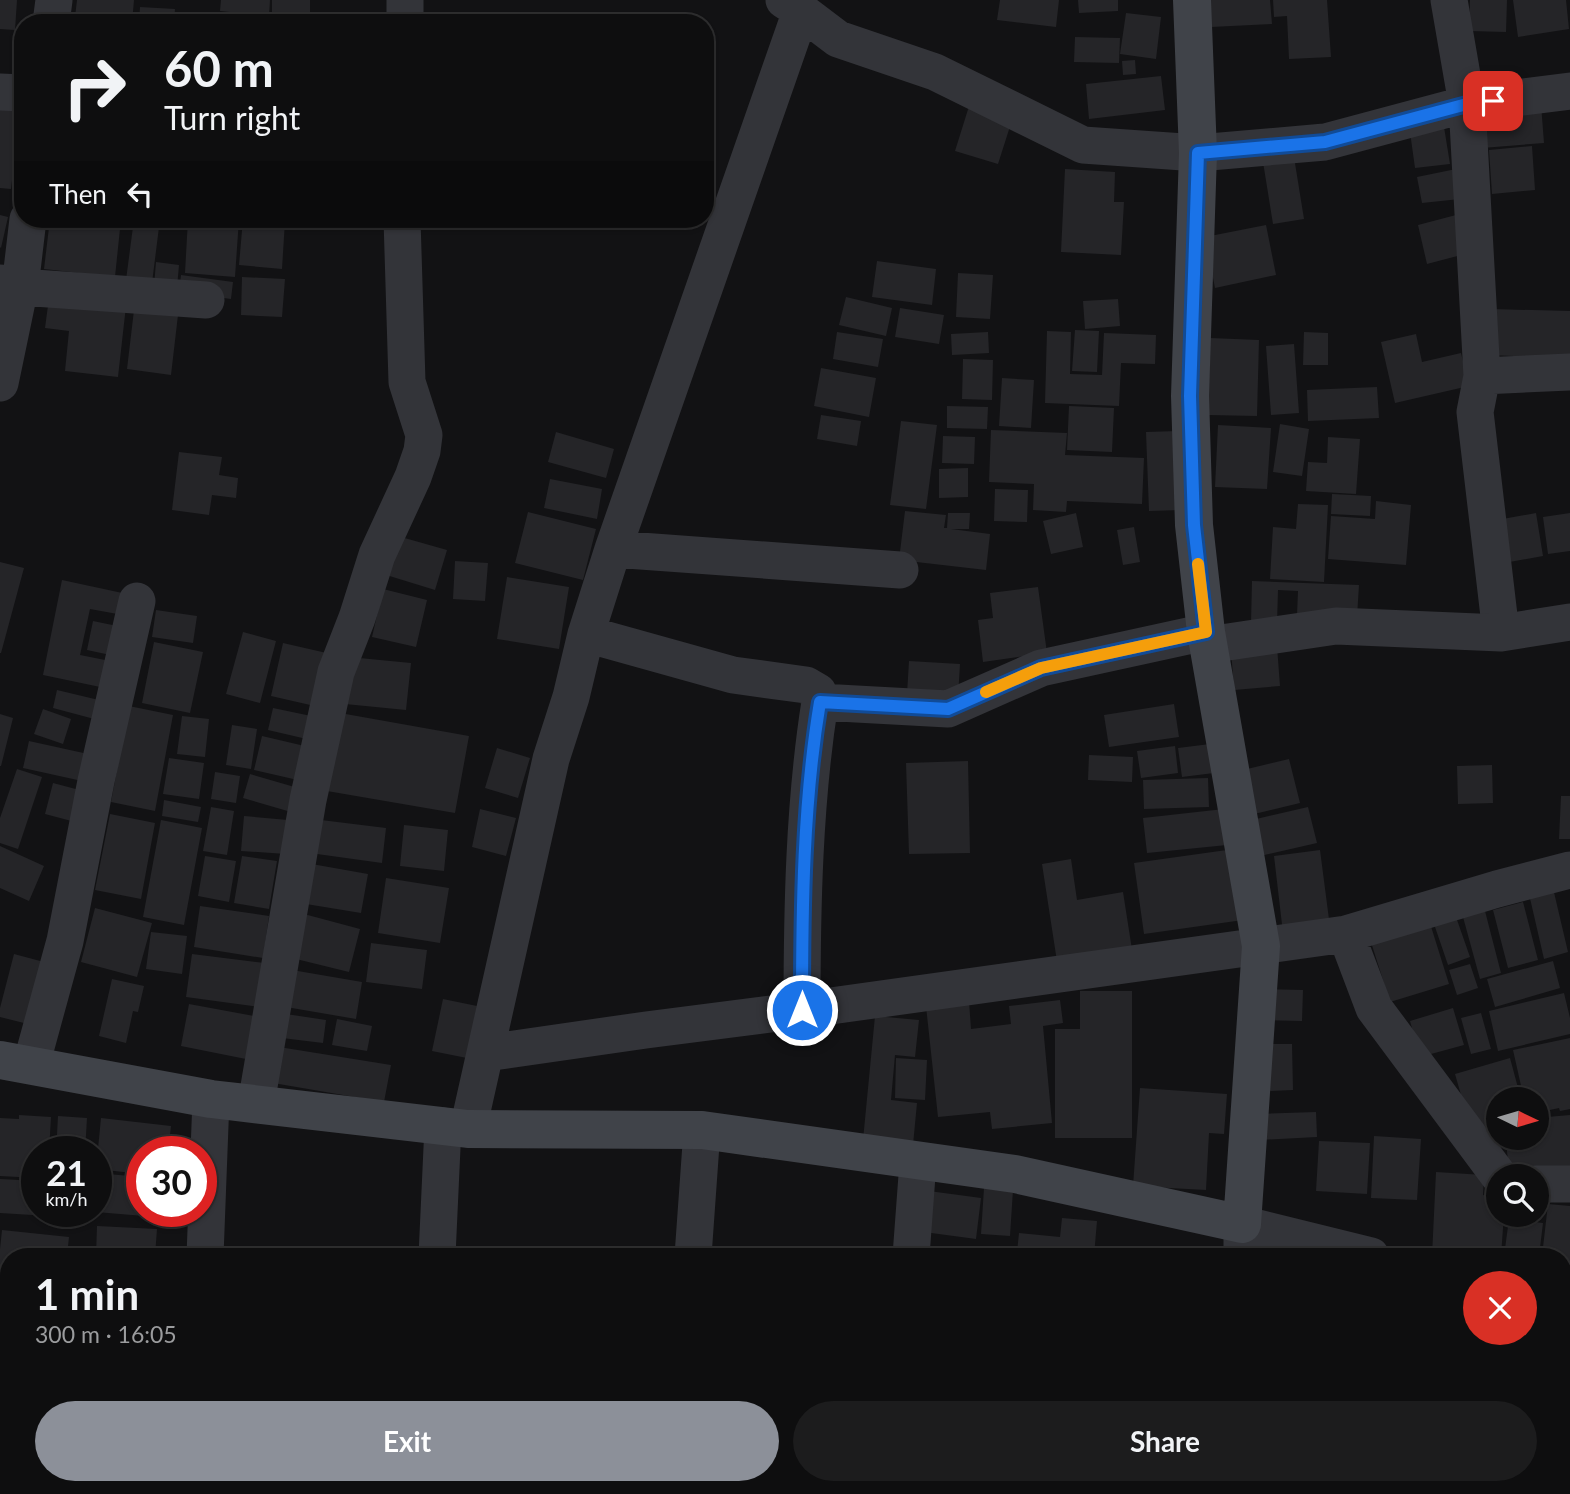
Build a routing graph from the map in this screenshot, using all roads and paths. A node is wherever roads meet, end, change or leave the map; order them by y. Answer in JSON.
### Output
{"nodes":[{"id":1,"x":1192,"y":0,"type":"edge"},
{"id":2,"x":1449,"y":0,"type":"edge"},
{"id":3,"x":792,"y":6,"type":"edge"},
{"id":4,"x":1570,"y":91,"type":"edge"},
{"id":5,"x":1467,"y":104,"type":"junction"},
{"id":6,"x":1198,"y":153,"type":"junction"},
{"id":7,"x":26,"y":228,"type":"edge"},
{"id":8,"x":402,"y":228,"type":"edge"},
{"id":9,"x":10,"y":285,"type":"edge"},
{"id":10,"x":206,"y":300,"type":"dead end"},
{"id":11,"x":1570,"y":372,"type":"edge"},
{"id":12,"x":1482,"y":376,"type":"junction"},
{"id":13,"x":0,"y":383,"type":"edge"},
{"id":14,"x":613,"y":549,"type":"junction"},
{"id":15,"x":900,"y":570,"type":"dead end"},
{"id":16,"x":136,"y":601,"type":"dead end"},
{"id":17,"x":1570,"y":622,"type":"edge"},
{"id":18,"x":1501,"y":632,"type":"junction"},
{"id":19,"x":586,"y":634,"type":"junction"},
{"id":20,"x":1207,"y":638,"type":"junction"},
{"id":21,"x":820,"y":702,"type":"junction"},
{"id":22,"x":1570,"y":870,"type":"edge"},
{"id":23,"x":1346,"y":934,"type":"junction"},
{"id":24,"x":1261,"y":946,"type":"junction"},
{"id":25,"x":802,"y":1010,"type":"junction"},
{"id":26,"x":486,"y":1053,"type":"junction"},
{"id":27,"x":16,"y":1063,"type":"edge"},
{"id":28,"x":211,"y":1099,"type":"junction"},
{"id":29,"x":256,"y":1104,"type":"junction"},
{"id":30,"x":456,"y":1128,"type":"junction"},
{"id":31,"x":702,"y":1130,"type":"junction"},
{"id":32,"x":918,"y":1161,"type":"junction"},
{"id":33,"x":1490,"y":1164,"type":"edge"},
{"id":34,"x":1549,"y":1184,"type":"edge"},
{"id":35,"x":1570,"y":1184,"type":"edge"},
{"id":36,"x":1242,"y":1240,"type":"edge"},
{"id":37,"x":205,"y":1248,"type":"edge"},
{"id":38,"x":438,"y":1248,"type":"edge"},
{"id":39,"x":694,"y":1248,"type":"edge"},
{"id":40,"x":912,"y":1248,"type":"edge"},
{"id":41,"x":1306,"y":1248,"type":"edge"}],
"edges":[{"from":1,"to":6,"type":"street"},
{"from":2,"to":5,"type":"street"},
{"from":3,"to":6,"type":"street"},
{"from":3,"to":14,"type":"street"},
{"from":4,"to":5,"type":"street"},
{"from":5,"to":6,"type":"street"},
{"from":5,"to":12,"type":"street"},
{"from":6,"to":20,"type":"street"},
{"from":7,"to":9,"type":"street"},
{"from":8,"to":29,"type":"street"},
{"from":9,"to":10,"type":"street"},
{"from":9,"to":13,"type":"street"},
{"from":11,"to":12,"type":"street"},
{"from":12,"to":18,"type":"street"},
{"from":14,"to":15,"type":"street"},
{"from":14,"to":19,"type":"street"},
{"from":16,"to":27,"type":"street"},
{"from":17,"to":18,"type":"street"},
{"from":18,"to":20,"type":"street"},
{"from":19,"to":21,"type":"street"},
{"from":19,"to":26,"type":"street"},
{"from":20,"to":21,"type":"street"},
{"from":20,"to":24,"type":"street"},
{"from":21,"to":25,"type":"street"},
{"from":22,"to":23,"type":"street"},
{"from":23,"to":24,"type":"street"},
{"from":23,"to":33,"type":"street"},
{"from":24,"to":25,"type":"street"},
{"from":24,"to":36,"type":"street"},
{"from":25,"to":26,"type":"street"},
{"from":26,"to":30,"type":"street"},
{"from":27,"to":28,"type":"street"},
{"from":28,"to":29,"type":"street"},
{"from":28,"to":37,"type":"street"},
{"from":29,"to":30,"type":"street"},
{"from":30,"to":31,"type":"street"},
{"from":30,"to":38,"type":"street"},
{"from":31,"to":32,"type":"street"},
{"from":31,"to":39,"type":"street"},
{"from":32,"to":36,"type":"street"},
{"from":32,"to":40,"type":"street"},
{"from":34,"to":35,"type":"street"},
{"from":36,"to":41,"type":"street"}]}
